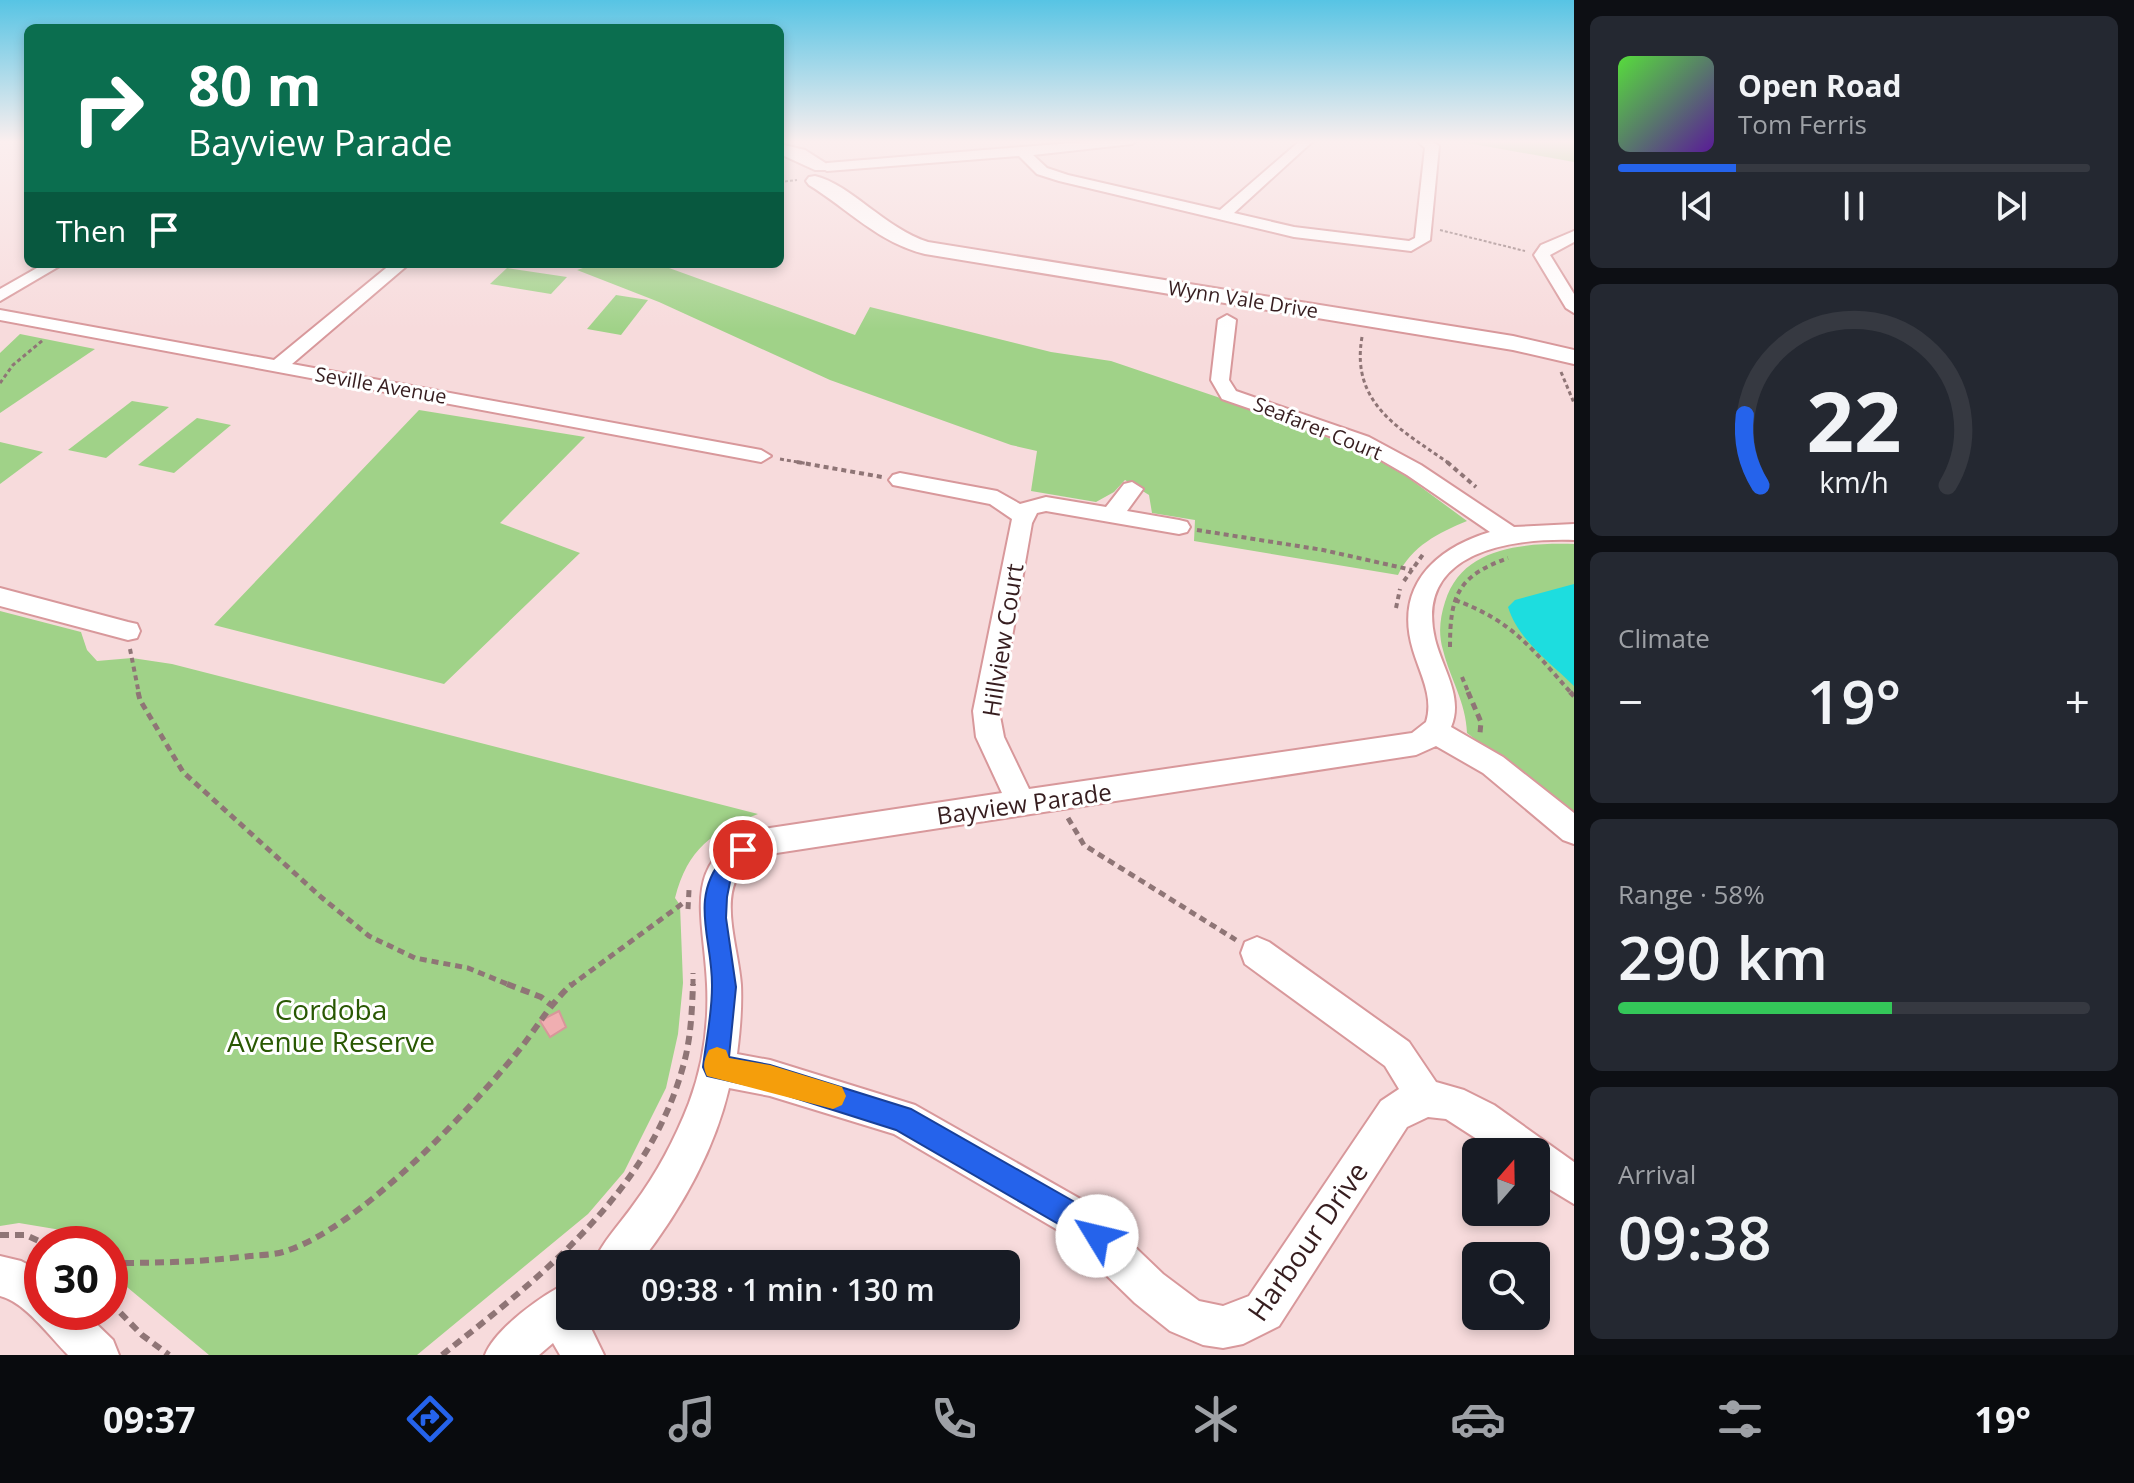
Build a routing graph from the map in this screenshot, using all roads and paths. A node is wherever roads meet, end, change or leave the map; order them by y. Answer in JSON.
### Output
{"nodes":[{"id":1,"x":857,"y":203,"type":"edge"},
{"id":2,"x":1169,"y":203,"type":"edge"},
{"id":3,"x":1236,"y":203,"type":"edge"},
{"id":4,"x":1426,"y":203,"type":"edge"},
{"id":5,"x":1222,"y":216,"type":"junction"},
{"id":6,"x":1438,"y":230,"type":"dead end"},
{"id":7,"x":1574,"y":236,"type":"edge"},
{"id":8,"x":1535,"y":254,"type":"dead end"},
{"id":9,"x":48,"y":268,"type":"edge"},
{"id":10,"x":396,"y":268,"type":"edge"},
{"id":11,"x":1553,"y":274,"type":"junction"},
{"id":12,"x":1574,"y":277,"type":"edge"},
{"id":13,"x":0,"y":296,"type":"edge"},
{"id":14,"x":1574,"y":308,"type":"edge"},
{"id":15,"x":0,"y":315,"type":"edge"},
{"id":16,"x":1368,"y":319,"type":"junction"},
{"id":17,"x":1227,"y":320,"type":"dead end"},
{"id":18,"x":60,"y":326,"type":"junction"},
{"id":19,"x":1513,"y":343,"type":"junction"},
{"id":20,"x":1574,"y":348,"type":"edge"},
{"id":21,"x":1574,"y":357,"type":"edge"},
{"id":22,"x":278,"y":366,"type":"junction"},
{"id":23,"x":0,"y":383,"type":"edge"},
{"id":24,"x":761,"y":456,"type":"joint"},
{"id":25,"x":900,"y":480,"type":"joint"},
{"id":26,"x":1132,"y":489,"type":"dead end"},
{"id":27,"x":1112,"y":515,"type":"junction"},
{"id":28,"x":1023,"y":517,"type":"junction"},
{"id":29,"x":1179,"y":527,"type":"joint"},
{"id":30,"x":1574,"y":532,"type":"edge"},
{"id":31,"x":1506,"y":534,"type":"junction"},
{"id":32,"x":1434,"y":546,"type":"dead end"},
{"id":33,"x":1422,"y":573,"type":"junction"},
{"id":34,"x":0,"y":597,"type":"edge"},
{"id":35,"x":1455,"y":600,"type":"junction"},
{"id":36,"x":1396,"y":619,"type":"dead end"},
{"id":37,"x":128,"y":631,"type":"joint"},
{"id":38,"x":1455,"y":659,"type":"dead end"},
{"id":39,"x":1460,"y":672,"type":"dead end"},
{"id":40,"x":1574,"y":696,"type":"edge"},
{"id":41,"x":1435,"y":732,"type":"junction"},
{"id":42,"x":1478,"y":755,"type":"junction"},
{"id":43,"x":1057,"y":798,"type":"junction"},
{"id":44,"x":1022,"y":804,"type":"junction"},
{"id":45,"x":1574,"y":831,"type":"edge"},
{"id":46,"x":720,"y":878,"type":"junction"},
{"id":47,"x":690,"y":886,"type":"dead end"},
{"id":48,"x":687,"y":900,"type":"junction"},
{"id":49,"x":689,"y":913,"type":"dead end"},
{"id":50,"x":1257,"y":953,"type":"joint"},
{"id":51,"x":693,"y":966,"type":"dead end"},
{"id":52,"x":550,"y":1004,"type":"junction"},
{"id":53,"x":715,"y":1067,"type":"junction"},
{"id":54,"x":1425,"y":1098,"type":"junction"},
{"id":55,"x":1508,"y":1138,"type":"edge"},
{"id":56,"x":1550,"y":1168,"type":"edge"},
{"id":57,"x":1574,"y":1185,"type":"edge"},
{"id":58,"x":0,"y":1235,"type":"edge"},
{"id":59,"x":24,"y":1235,"type":"edge"},
{"id":60,"x":624,"y":1250,"type":"edge"},
{"id":61,"x":128,"y":1263,"type":"edge"},
{"id":62,"x":0,"y":1276,"type":"edge"},
{"id":63,"x":24,"y":1284,"type":"edge"},
{"id":64,"x":556,"y":1314,"type":"edge"},
{"id":65,"x":128,"y":1321,"type":"edge"},
{"id":66,"x":72,"y":1330,"type":"edge"},
{"id":67,"x":574,"y":1330,"type":"edge"},
{"id":68,"x":98,"y":1355,"type":"edge"},
{"id":69,"x":169,"y":1355,"type":"edge"},
{"id":70,"x":442,"y":1355,"type":"edge"},
{"id":71,"x":506,"y":1355,"type":"edge"},
{"id":72,"x":583,"y":1355,"type":"edge"}],
"edges":[{"from":1,"to":16,"type":"main road","name":"Wynn Vale Drive"},
{"from":2,"to":5,"type":"street"},
{"from":3,"to":5,"type":"street"},
{"from":4,"to":5,"type":"street"},
{"from":6,"to":8,"type":"path"},
{"from":7,"to":11,"type":"street"},
{"from":9,"to":13,"type":"street"},
{"from":10,"to":22,"type":"street"},
{"from":11,"to":12,"type":"street"},
{"from":11,"to":14,"type":"street"},
{"from":15,"to":18,"type":"street","name":"Seville Avenue"},
{"from":16,"to":19,"type":"main road","name":"Wynn Vale Drive"},
{"from":16,"to":31,"type":"path"},
{"from":17,"to":31,"type":"street","name":"Seafarer Court"},
{"from":18,"to":22,"type":"street","name":"Seville Avenue"},
{"from":18,"to":23,"type":"path"},
{"from":19,"to":20,"type":"main road","name":"Wynn Vale Drive"},
{"from":19,"to":21,"type":"main road","name":"Wynn Vale Drive"},
{"from":22,"to":24,"type":"street","name":"Seville Avenue"},
{"from":24,"to":25,"type":"path"},
{"from":25,"to":28,"type":"street"},
{"from":26,"to":27,"type":"street"},
{"from":27,"to":28,"type":"street"},
{"from":27,"to":29,"type":"street"},
{"from":28,"to":44,"type":"street","name":"Hillview Court"},
{"from":29,"to":33,"type":"path"},
{"from":30,"to":31,"type":"street"},
{"from":31,"to":33,"type":"street"},
{"from":31,"to":35,"type":"path"},
{"from":32,"to":33,"type":"path"},
{"from":33,"to":36,"type":"path"},
{"from":33,"to":41,"type":"street"},
{"from":34,"to":37,"type":"street"},
{"from":35,"to":38,"type":"path"},
{"from":35,"to":40,"type":"path"},
{"from":37,"to":52,"type":"path"},
{"from":39,"to":42,"type":"path"},
{"from":41,"to":42,"type":"street"},
{"from":41,"to":43,"type":"street","name":"Bayview Parade"},
{"from":42,"to":45,"type":"street"},
{"from":43,"to":44,"type":"street","name":"Bayview Parade"},
{"from":43,"to":50,"type":"path"},
{"from":44,"to":46,"type":"street","name":"Bayview Parade"},
{"from":46,"to":48,"type":"path"},
{"from":46,"to":53,"type":"street"},
{"from":47,"to":48,"type":"path"},
{"from":48,"to":49,"type":"path"},
{"from":48,"to":52,"type":"path"},
{"from":50,"to":54,"type":"street"},
{"from":51,"to":70,"type":"path"},
{"from":52,"to":61,"type":"path"},
{"from":53,"to":54,"type":"street","name":"Harbour Drive"},
{"from":53,"to":60,"type":"street"},
{"from":54,"to":55,"type":"street"},
{"from":56,"to":57,"type":"street"},
{"from":58,"to":59,"type":"path"},
{"from":62,"to":63,"type":"street"},
{"from":64,"to":71,"type":"street"},
{"from":65,"to":69,"type":"path"},
{"from":66,"to":68,"type":"street"},
{"from":67,"to":72,"type":"street"}]}
